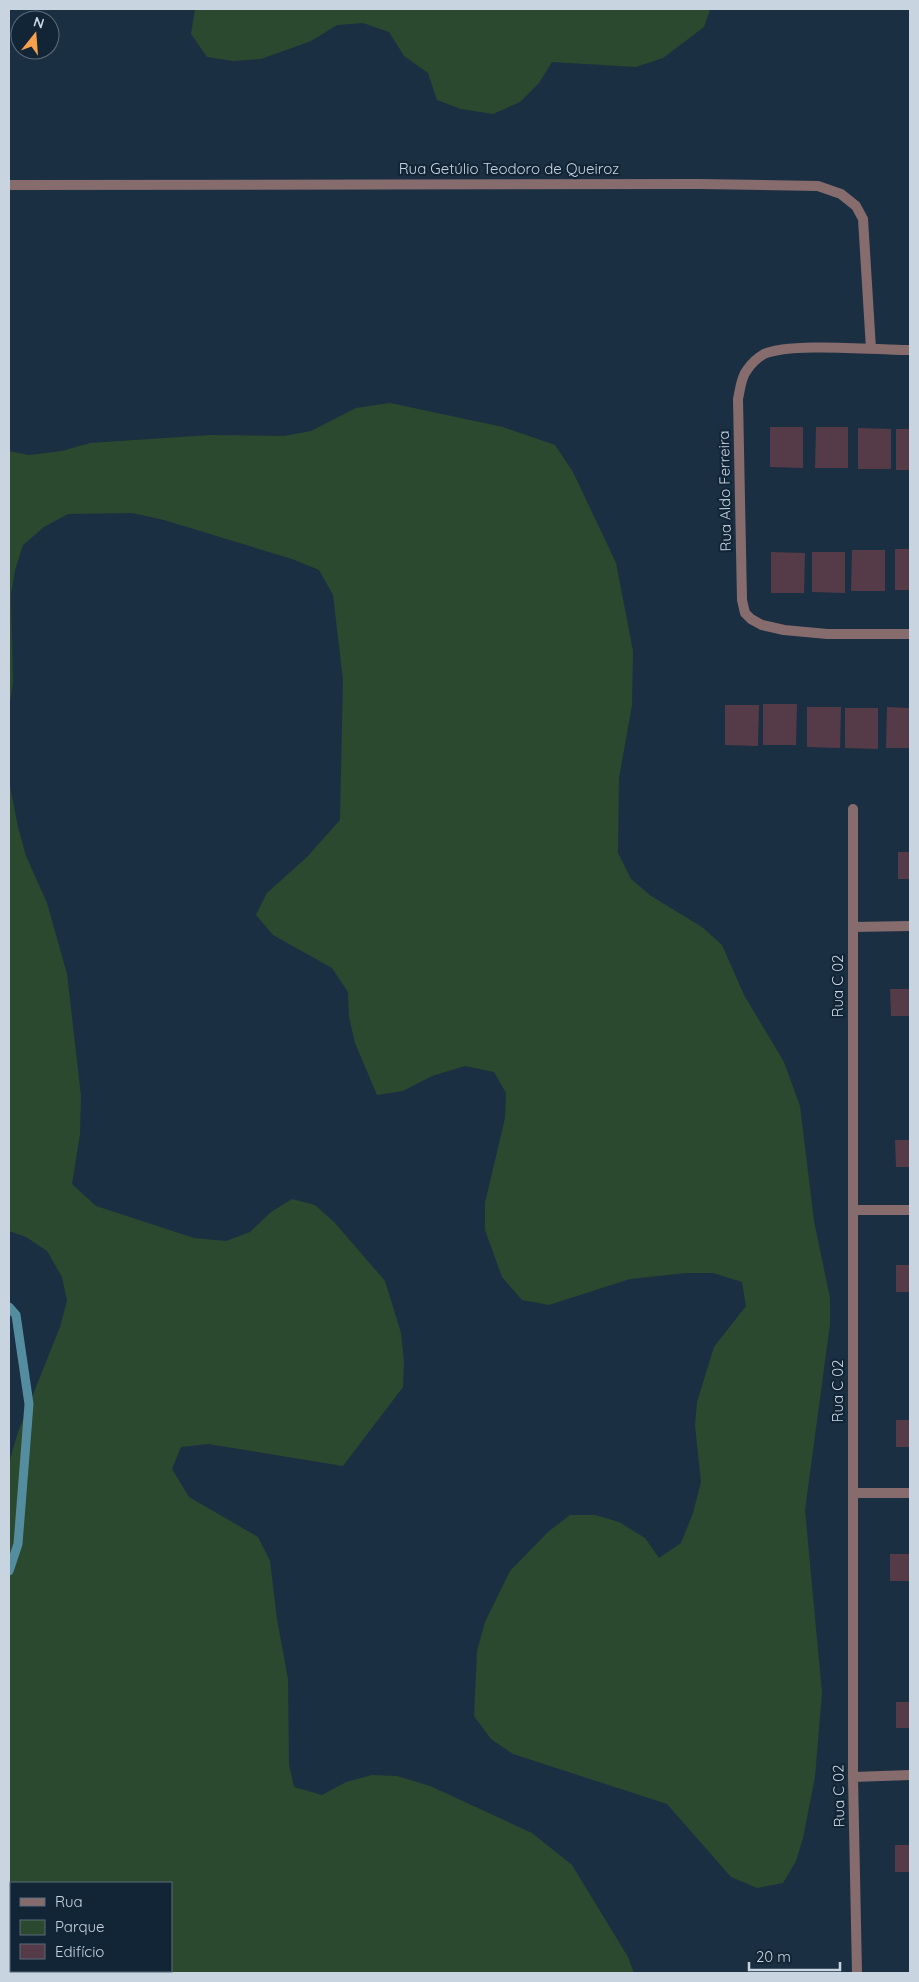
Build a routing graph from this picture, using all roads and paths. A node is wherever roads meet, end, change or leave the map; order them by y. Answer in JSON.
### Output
{"nodes":[{"id":1,"x":11,"y":185,"type":"dead end"},
{"id":2,"x":871,"y":350,"type":"junction"},
{"id":3,"x":910,"y":350,"type":"edge"},
{"id":4,"x":910,"y":634,"type":"edge"},
{"id":5,"x":853,"y":809,"type":"dead end"},
{"id":6,"x":910,"y":926,"type":"edge"},
{"id":7,"x":853,"y":927,"type":"junction"},
{"id":8,"x":853,"y":1210,"type":"junction"},
{"id":9,"x":910,"y":1210,"type":"edge"},
{"id":10,"x":853,"y":1493,"type":"junction"},
{"id":11,"x":910,"y":1493,"type":"edge"},
{"id":12,"x":910,"y":1775,"type":"edge"},
{"id":13,"x":853,"y":1777,"type":"junction"},
{"id":14,"x":857,"y":1973,"type":"edge"}],
"edges":[{"from":1,"to":2,"type":"street","name":"Rua Getúlio Teodoro de Queiroz"},
{"from":2,"to":3,"type":"street","name":"Rua Aldo Ferreira"},
{"from":2,"to":4,"type":"street","name":"Rua Aldo Ferreira"},
{"from":5,"to":7,"type":"street","name":"Rua C 02"},
{"from":6,"to":7,"type":"street"},
{"from":7,"to":8,"type":"street","name":"Rua C 02"},
{"from":8,"to":9,"type":"street"},
{"from":8,"to":10,"type":"street","name":"Rua C 02"},
{"from":10,"to":11,"type":"street"},
{"from":10,"to":13,"type":"street","name":"Rua C 02"},
{"from":12,"to":13,"type":"street"},
{"from":13,"to":14,"type":"street","name":"Rua C 02"}]}
